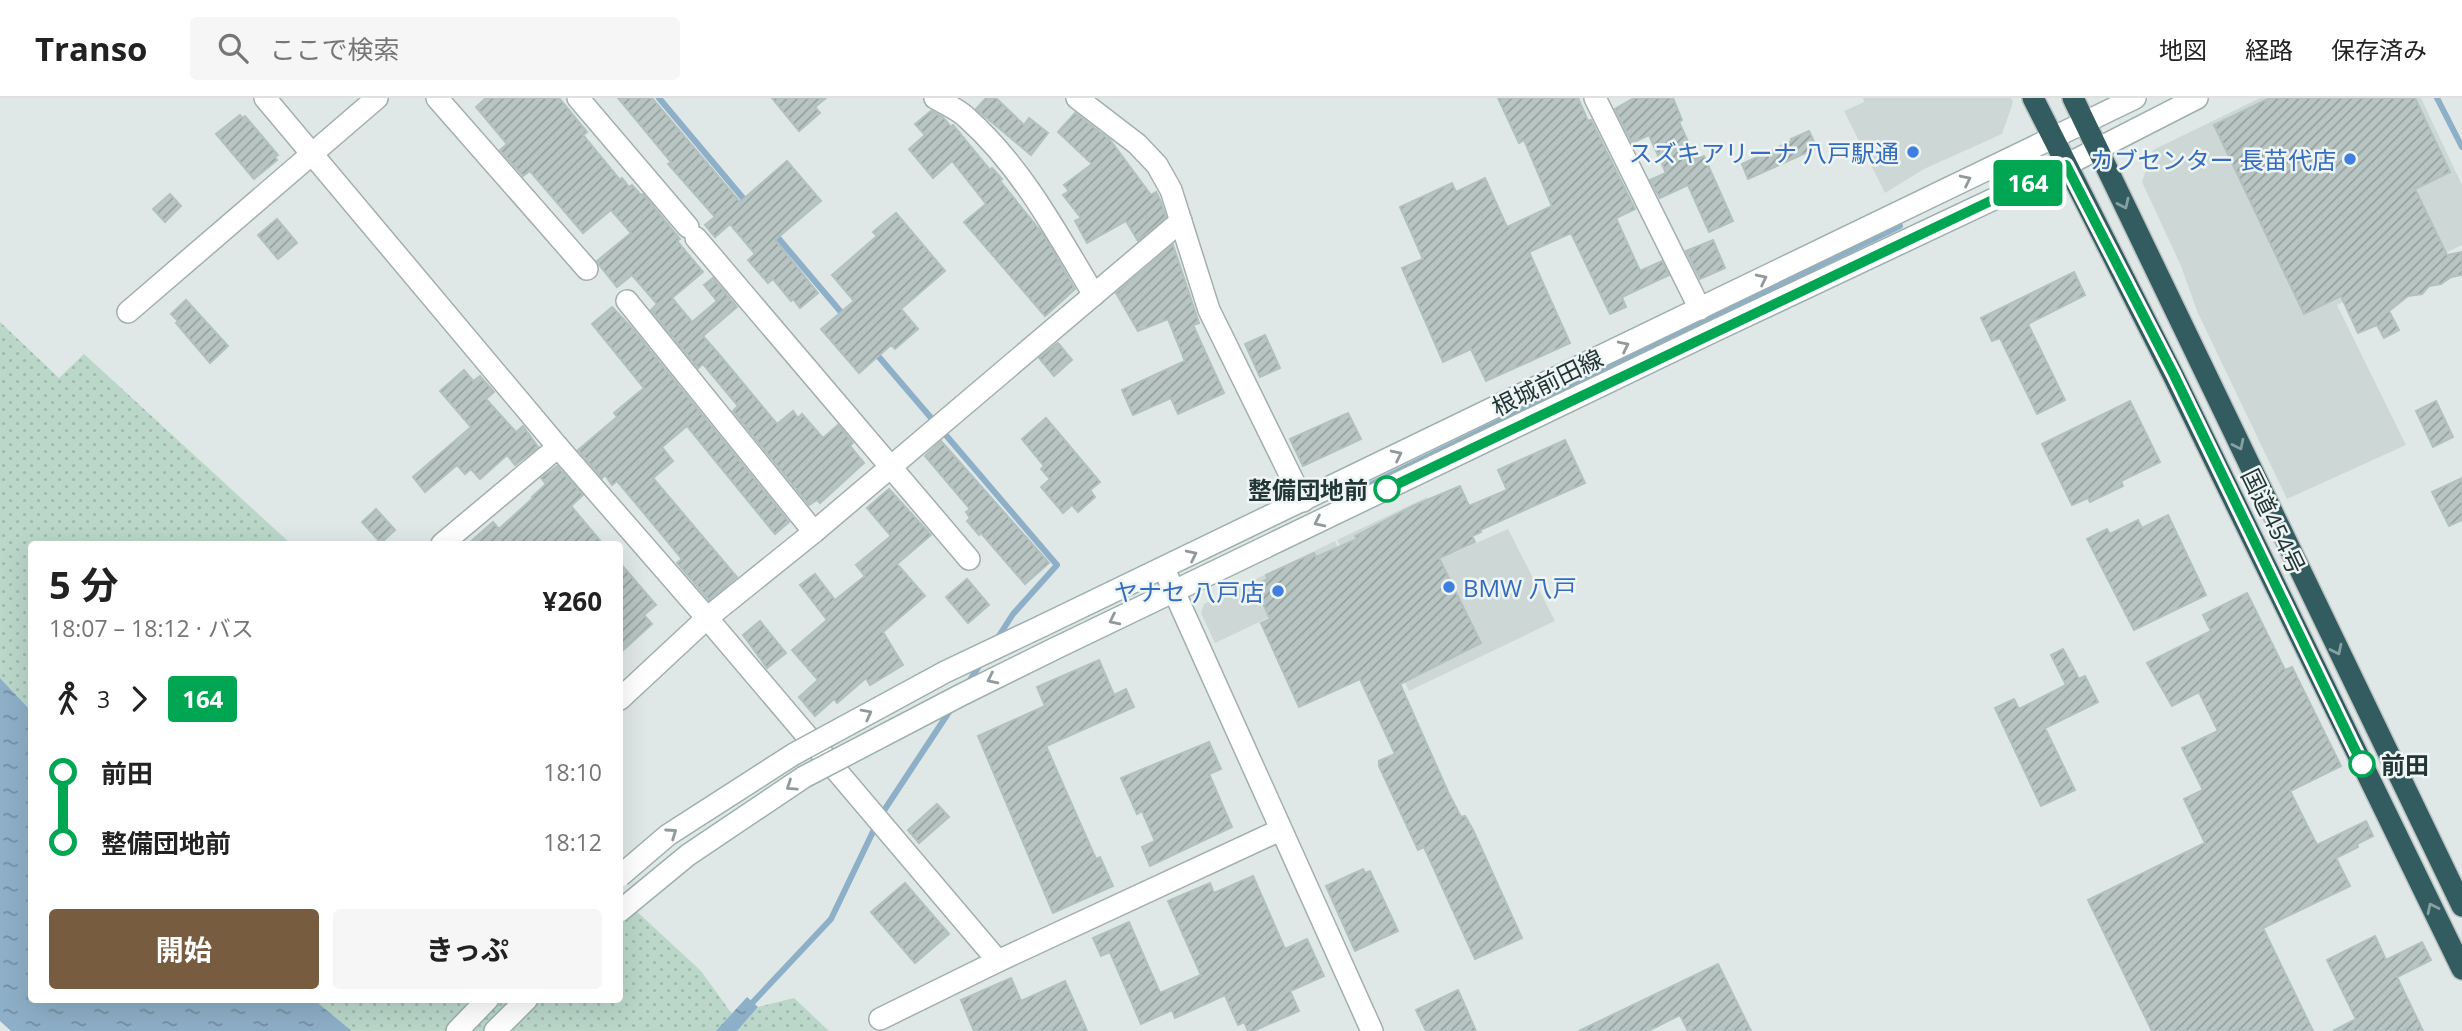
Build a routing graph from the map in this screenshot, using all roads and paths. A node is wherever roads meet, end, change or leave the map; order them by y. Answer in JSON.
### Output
{"nodes":[{"id":1,"x":265,"y":98,"type":"edge"},
{"id":2,"x":377,"y":98,"type":"edge"},
{"id":3,"x":437,"y":98,"type":"edge"},
{"id":4,"x":578,"y":98,"type":"edge"},
{"id":5,"x":934,"y":98,"type":"edge"},
{"id":6,"x":1077,"y":98,"type":"edge"},
{"id":7,"x":1595,"y":98,"type":"edge"},
{"id":8,"x":2033,"y":98,"type":"edge"},
{"id":9,"x":2073,"y":98,"type":"edge"},
{"id":10,"x":2135,"y":98,"type":"edge"},
{"id":11,"x":2197,"y":98,"type":"edge"},
{"id":12,"x":2085,"y":122,"type":"junction"},
{"id":13,"x":2052,"y":138,"type":"junction"},
{"id":14,"x":2098,"y":149,"type":"junction"},
{"id":15,"x":311,"y":152,"type":"junction"},
{"id":16,"x":2066,"y":165,"type":"junction"},
{"id":17,"x":1181,"y":221,"type":"junction"},
{"id":18,"x":587,"y":270,"type":"dead end"},
{"id":19,"x":1094,"y":295,"type":"junction"},
{"id":20,"x":627,"y":301,"type":"dead end"},
{"id":21,"x":1700,"y":309,"type":"junction"},
{"id":22,"x":128,"y":312,"type":"dead end"},
{"id":23,"x":558,"y":447,"type":"junction"},
{"id":24,"x":892,"y":467,"type":"junction"},
{"id":25,"x":1303,"y":501,"type":"junction"},
{"id":26,"x":814,"y":533,"type":"junction"},
{"id":27,"x":446,"y":541,"type":"edge"},
{"id":28,"x":969,"y":559,"type":"dead end"},
{"id":29,"x":1164,"y":569,"type":"junction"},
{"id":30,"x":1173,"y":591,"type":"junction"},
{"id":31,"x":707,"y":618,"type":"junction"},
{"id":32,"x":623,"y":696,"type":"edge"},
{"id":33,"x":1280,"y":830,"type":"junction"},
{"id":34,"x":623,"y":873,"type":"edge"},
{"id":35,"x":2462,"y":906,"type":"edge"},
{"id":36,"x":623,"y":909,"type":"edge"},
{"id":37,"x":998,"y":961,"type":"junction"},
{"id":38,"x":2460,"y":962,"type":"edge"},
{"id":39,"x":484,"y":1003,"type":"edge"},
{"id":40,"x":523,"y":1003,"type":"edge"},
{"id":41,"x":880,"y":1018,"type":"dead end"},
{"id":42,"x":457,"y":1031,"type":"edge"},
{"id":43,"x":495,"y":1031,"type":"edge"},
{"id":44,"x":1372,"y":1031,"type":"edge"}],
"edges":[{"from":1,"to":15,"type":"street"},
{"from":2,"to":15,"type":"street"},
{"from":3,"to":18,"type":"street"},
{"from":4,"to":24,"type":"street"},
{"from":5,"to":19,"type":"street"},
{"from":6,"to":17,"type":"street"},
{"from":7,"to":21,"type":"street"},
{"from":8,"to":13,"type":"highway","name":"国道454号"},
{"from":9,"to":12,"type":"highway","name":"国道454号"},
{"from":10,"to":12,"type":"street","name":"根城前田線"},
{"from":11,"to":14,"type":"street","name":"根城前田線"},
{"from":12,"to":13,"type":"street","name":"根城前田線"},
{"from":12,"to":14,"type":"highway","name":"国道454号"},
{"from":13,"to":16,"type":"highway","name":"国道454号"},
{"from":21,"to":13,"type":"street","name":"根城前田線","one_way":true},
{"from":14,"to":16,"type":"street","name":"根城前田線"},
{"from":14,"to":35,"type":"highway","name":"国道454号","one_way":true},
{"from":15,"to":22,"type":"street"},
{"from":15,"to":23,"type":"street"},
{"from":16,"to":30,"type":"street","name":"根城前田線","one_way":true},
{"from":38,"to":16,"type":"highway","name":"国道454号","one_way":true},
{"from":17,"to":19,"type":"street"},
{"from":17,"to":25,"type":"street"},
{"from":19,"to":24,"type":"street"},
{"from":20,"to":26,"type":"street"},
{"from":25,"to":21,"type":"street","name":"根城前田線","one_way":true},
{"from":23,"to":27,"type":"street"},
{"from":23,"to":31,"type":"street"},
{"from":24,"to":26,"type":"street"},
{"from":24,"to":28,"type":"street"},
{"from":29,"to":25,"type":"street","name":"根城前田線","one_way":true},
{"from":26,"to":31,"type":"street"},
{"from":29,"to":30,"type":"street"},
{"from":34,"to":29,"type":"street","name":"根城前田線","one_way":true,"bridge":true},
{"from":30,"to":33,"type":"street"},
{"from":30,"to":36,"type":"street","name":"根城前田線","one_way":true,"bridge":true},
{"from":31,"to":32,"type":"street"},
{"from":31,"to":37,"type":"street"},
{"from":33,"to":37,"type":"street"},
{"from":33,"to":44,"type":"street"},
{"from":37,"to":41,"type":"street"},
{"from":39,"to":42,"type":"street"},
{"from":40,"to":43,"type":"street"}]}
